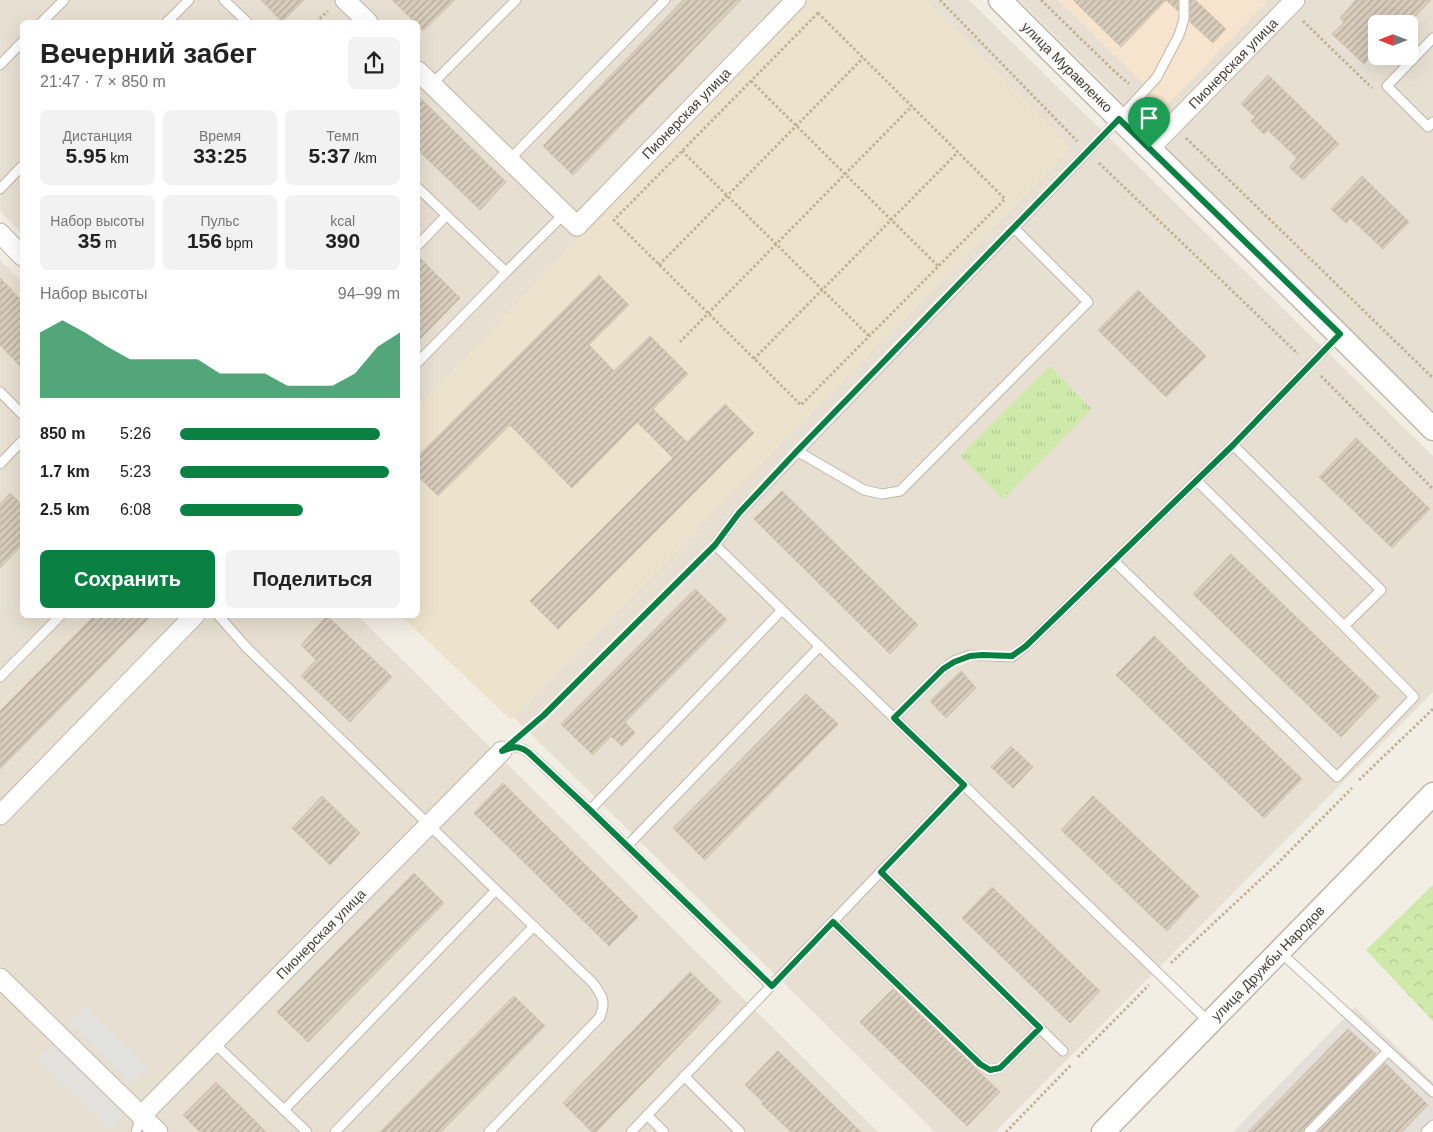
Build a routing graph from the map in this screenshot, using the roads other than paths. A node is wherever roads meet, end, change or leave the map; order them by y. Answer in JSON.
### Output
{"nodes":[{"id":1,"x":64,"y":0,"type":"edge"},
{"id":2,"x":189,"y":0,"type":"edge"},
{"id":3,"x":224,"y":0,"type":"edge"},
{"id":4,"x":345,"y":0,"type":"edge"},
{"id":5,"x":516,"y":0,"type":"edge"},
{"id":6,"x":665,"y":0,"type":"edge"},
{"id":7,"x":796,"y":0,"type":"edge"},
{"id":8,"x":1000,"y":0,"type":"edge"},
{"id":9,"x":1184,"y":0,"type":"edge"},
{"id":10,"x":1292,"y":4,"type":"edge"},
{"id":11,"x":44,"y":20,"type":"edge"},
{"id":12,"x":169,"y":20,"type":"edge"},
{"id":13,"x":245,"y":20,"type":"edge"},
{"id":14,"x":366,"y":20,"type":"edge"},
{"id":15,"x":1433,"y":38,"type":"edge"},
{"id":16,"x":20,"y":44,"type":"edge"},
{"id":17,"x":0,"y":65,"type":"edge"},
{"id":18,"x":420,"y":73,"type":"edge"},
{"id":19,"x":432,"y":84,"type":"junction"},
{"id":20,"x":1119,"y":119,"type":"junction"},
{"id":21,"x":1433,"y":122,"type":"edge"},
{"id":22,"x":1149,"y":148,"type":"junction"},
{"id":23,"x":510,"y":160,"type":"junction"},
{"id":24,"x":20,"y":168,"type":"edge"},
{"id":25,"x":0,"y":189,"type":"edge"},
{"id":26,"x":420,"y":190,"type":"edge"},
{"id":27,"x":551,"y":201,"type":"junction"},
{"id":28,"x":446,"y":216,"type":"junction"},
{"id":29,"x":1014,"y":228,"type":"junction"},
{"id":30,"x":0,"y":233,"type":"edge"},
{"id":31,"x":420,"y":243,"type":"edge"},
{"id":32,"x":20,"y":254,"type":"edge"},
{"id":33,"x":506,"y":272,"type":"junction"},
{"id":34,"x":1340,"y":334,"type":"junction"},
{"id":35,"x":420,"y":360,"type":"edge"},
{"id":36,"x":0,"y":392,"type":"edge"},
{"id":37,"x":20,"y":412,"type":"edge"},
{"id":38,"x":1433,"y":429,"type":"edge"},
{"id":39,"x":20,"y":443,"type":"edge"},
{"id":40,"x":1233,"y":445,"type":"junction"},
{"id":41,"x":797,"y":451,"type":"junction"},
{"id":42,"x":0,"y":464,"type":"edge"},
{"id":43,"x":1196,"y":480,"type":"junction"},
{"id":44,"x":1114,"y":561,"type":"junction"},
{"id":45,"x":782,"y":610,"type":"junction"},
{"id":46,"x":58,"y":618,"type":"edge"},
{"id":47,"x":192,"y":618,"type":"edge"},
{"id":48,"x":221,"y":618,"type":"edge"},
{"id":49,"x":1344,"y":626,"type":"junction"},
{"id":50,"x":820,"y":646,"type":"junction"},
{"id":51,"x":0,"y":678,"type":"edge"},
{"id":52,"x":894,"y":718,"type":"junction"},
{"id":53,"x":502,"y":751,"type":"joint"},
{"id":54,"x":964,"y":785,"type":"junction"},
{"id":55,"x":1433,"y":794,"type":"edge"},
{"id":56,"x":590,"y":810,"type":"junction"},
{"id":57,"x":0,"y":815,"type":"edge"},
{"id":58,"x":429,"y":824,"type":"junction"},
{"id":59,"x":627,"y":846,"type":"junction"},
{"id":60,"x":881,"y":872,"type":"junction"},
{"id":61,"x":496,"y":890,"type":"junction"},
{"id":62,"x":833,"y":922,"type":"junction"},
{"id":63,"x":534,"y":926,"type":"junction"},
{"id":64,"x":1279,"y":952,"type":"junction"},
{"id":65,"x":0,"y":978,"type":"edge"},
{"id":66,"x":772,"y":986,"type":"junction"},
{"id":67,"x":1211,"y":1023,"type":"junction"},
{"id":68,"x":1040,"y":1028,"type":"junction"},
{"id":69,"x":214,"y":1043,"type":"junction"},
{"id":70,"x":1062,"y":1051,"type":"dead end"},
{"id":71,"x":1388,"y":1051,"type":"junction"},
{"id":72,"x":684,"y":1076,"type":"junction"},
{"id":73,"x":1433,"y":1092,"type":"edge"},
{"id":74,"x":284,"y":1110,"type":"junction"},
{"id":75,"x":647,"y":1115,"type":"junction"},
{"id":76,"x":139,"y":1124,"type":"edge"},
{"id":77,"x":1433,"y":1125,"type":"edge"},
{"id":78,"x":496,"y":1130,"type":"edge"},
{"id":79,"x":158,"y":1132,"type":"edge"},
{"id":80,"x":307,"y":1132,"type":"edge"},
{"id":81,"x":335,"y":1132,"type":"edge"},
{"id":82,"x":631,"y":1132,"type":"edge"},
{"id":83,"x":664,"y":1132,"type":"edge"},
{"id":84,"x":740,"y":1132,"type":"edge"},
{"id":85,"x":1102,"y":1132,"type":"edge"},
{"id":86,"x":1309,"y":1132,"type":"edge"},
{"id":87,"x":1426,"y":1132,"type":"edge"}],
"edges":[{"from":1,"to":11,"type":"lane"},
{"from":2,"to":12,"type":"lane"},
{"from":3,"to":13,"type":"lane"},
{"from":4,"to":14,"type":"street"},
{"from":5,"to":19,"type":"lane"},
{"from":6,"to":23,"type":"lane"},
{"from":7,"to":27,"type":"street","name":"Пионерская улица"},
{"from":8,"to":20,"type":"street","name":"улица Муравленко"},
{"from":9,"to":20,"type":"lane"},
{"from":10,"to":22,"type":"street","name":"Пионерская улица"},
{"from":15,"to":21,"type":"lane"},
{"from":16,"to":17,"type":"lane"},
{"from":18,"to":19,"type":"street"},
{"from":19,"to":23,"type":"street"},
{"from":20,"to":22,"type":"street","name":"улица Муравленко"},
{"from":20,"to":29,"type":"lane"},
{"from":22,"to":34,"type":"street","name":"улица Муравленко"},
{"from":23,"to":27,"type":"street"},
{"from":24,"to":25,"type":"lane"},
{"from":26,"to":28,"type":"lane"},
{"from":27,"to":33,"type":"lane"},
{"from":28,"to":31,"type":"lane"},
{"from":28,"to":33,"type":"lane"},
{"from":29,"to":41,"type":"lane"},
{"from":29,"to":41,"type":"lane"},
{"from":30,"to":32,"type":"street"},
{"from":33,"to":35,"type":"lane"},
{"from":34,"to":38,"type":"street","name":"улица Муравленко"},
{"from":34,"to":40,"type":"lane"},
{"from":36,"to":37,"type":"lane"},
{"from":39,"to":42,"type":"lane"},
{"from":40,"to":43,"type":"lane"},
{"from":40,"to":49,"type":"lane"},
{"from":41,"to":45,"type":"lane"},
{"from":43,"to":44,"type":"lane"},
{"from":43,"to":49,"type":"lane"},
{"from":44,"to":49,"type":"lane"},
{"from":44,"to":52,"type":"lane"},
{"from":45,"to":50,"type":"lane"},
{"from":45,"to":56,"type":"lane"},
{"from":46,"to":51,"type":"lane"},
{"from":47,"to":57,"type":"street"},
{"from":48,"to":58,"type":"lane"},
{"from":50,"to":52,"type":"lane"},
{"from":50,"to":59,"type":"lane"},
{"from":52,"to":54,"type":"lane"},
{"from":53,"to":56,"type":"lane"},
{"from":53,"to":58,"type":"street","name":"Пионерская улица"},
{"from":54,"to":60,"type":"lane"},
{"from":54,"to":67,"type":"lane"},
{"from":55,"to":64,"type":"street","name":"улица Дружбы Народов"},
{"from":56,"to":59,"type":"lane"},
{"from":58,"to":61,"type":"lane"},
{"from":58,"to":69,"type":"street","name":"Пионерская улица"},
{"from":59,"to":66,"type":"lane"},
{"from":60,"to":62,"type":"lane"},
{"from":60,"to":68,"type":"lane"},
{"from":61,"to":63,"type":"lane"},
{"from":61,"to":74,"type":"lane"},
{"from":62,"to":66,"type":"lane"},
{"from":62,"to":68,"type":"lane"},
{"from":63,"to":78,"type":"lane"},
{"from":63,"to":81,"type":"lane"},
{"from":64,"to":67,"type":"street","name":"улица Дружбы Народов"},
{"from":64,"to":71,"type":"lane"},
{"from":65,"to":76,"type":"street"},
{"from":66,"to":72,"type":"lane"},
{"from":67,"to":85,"type":"street","name":"улица Дружбы Народов"},
{"from":68,"to":70,"type":"lane"},
{"from":69,"to":74,"type":"lane"},
{"from":69,"to":76,"type":"street","name":"Пионерская улица"},
{"from":71,"to":73,"type":"lane"},
{"from":71,"to":86,"type":"lane"},
{"from":72,"to":75,"type":"lane"},
{"from":72,"to":84,"type":"lane"},
{"from":74,"to":80,"type":"lane"},
{"from":75,"to":82,"type":"lane"},
{"from":75,"to":83,"type":"lane"},
{"from":76,"to":79,"type":"street"},
{"from":77,"to":87,"type":"lane"}]}
